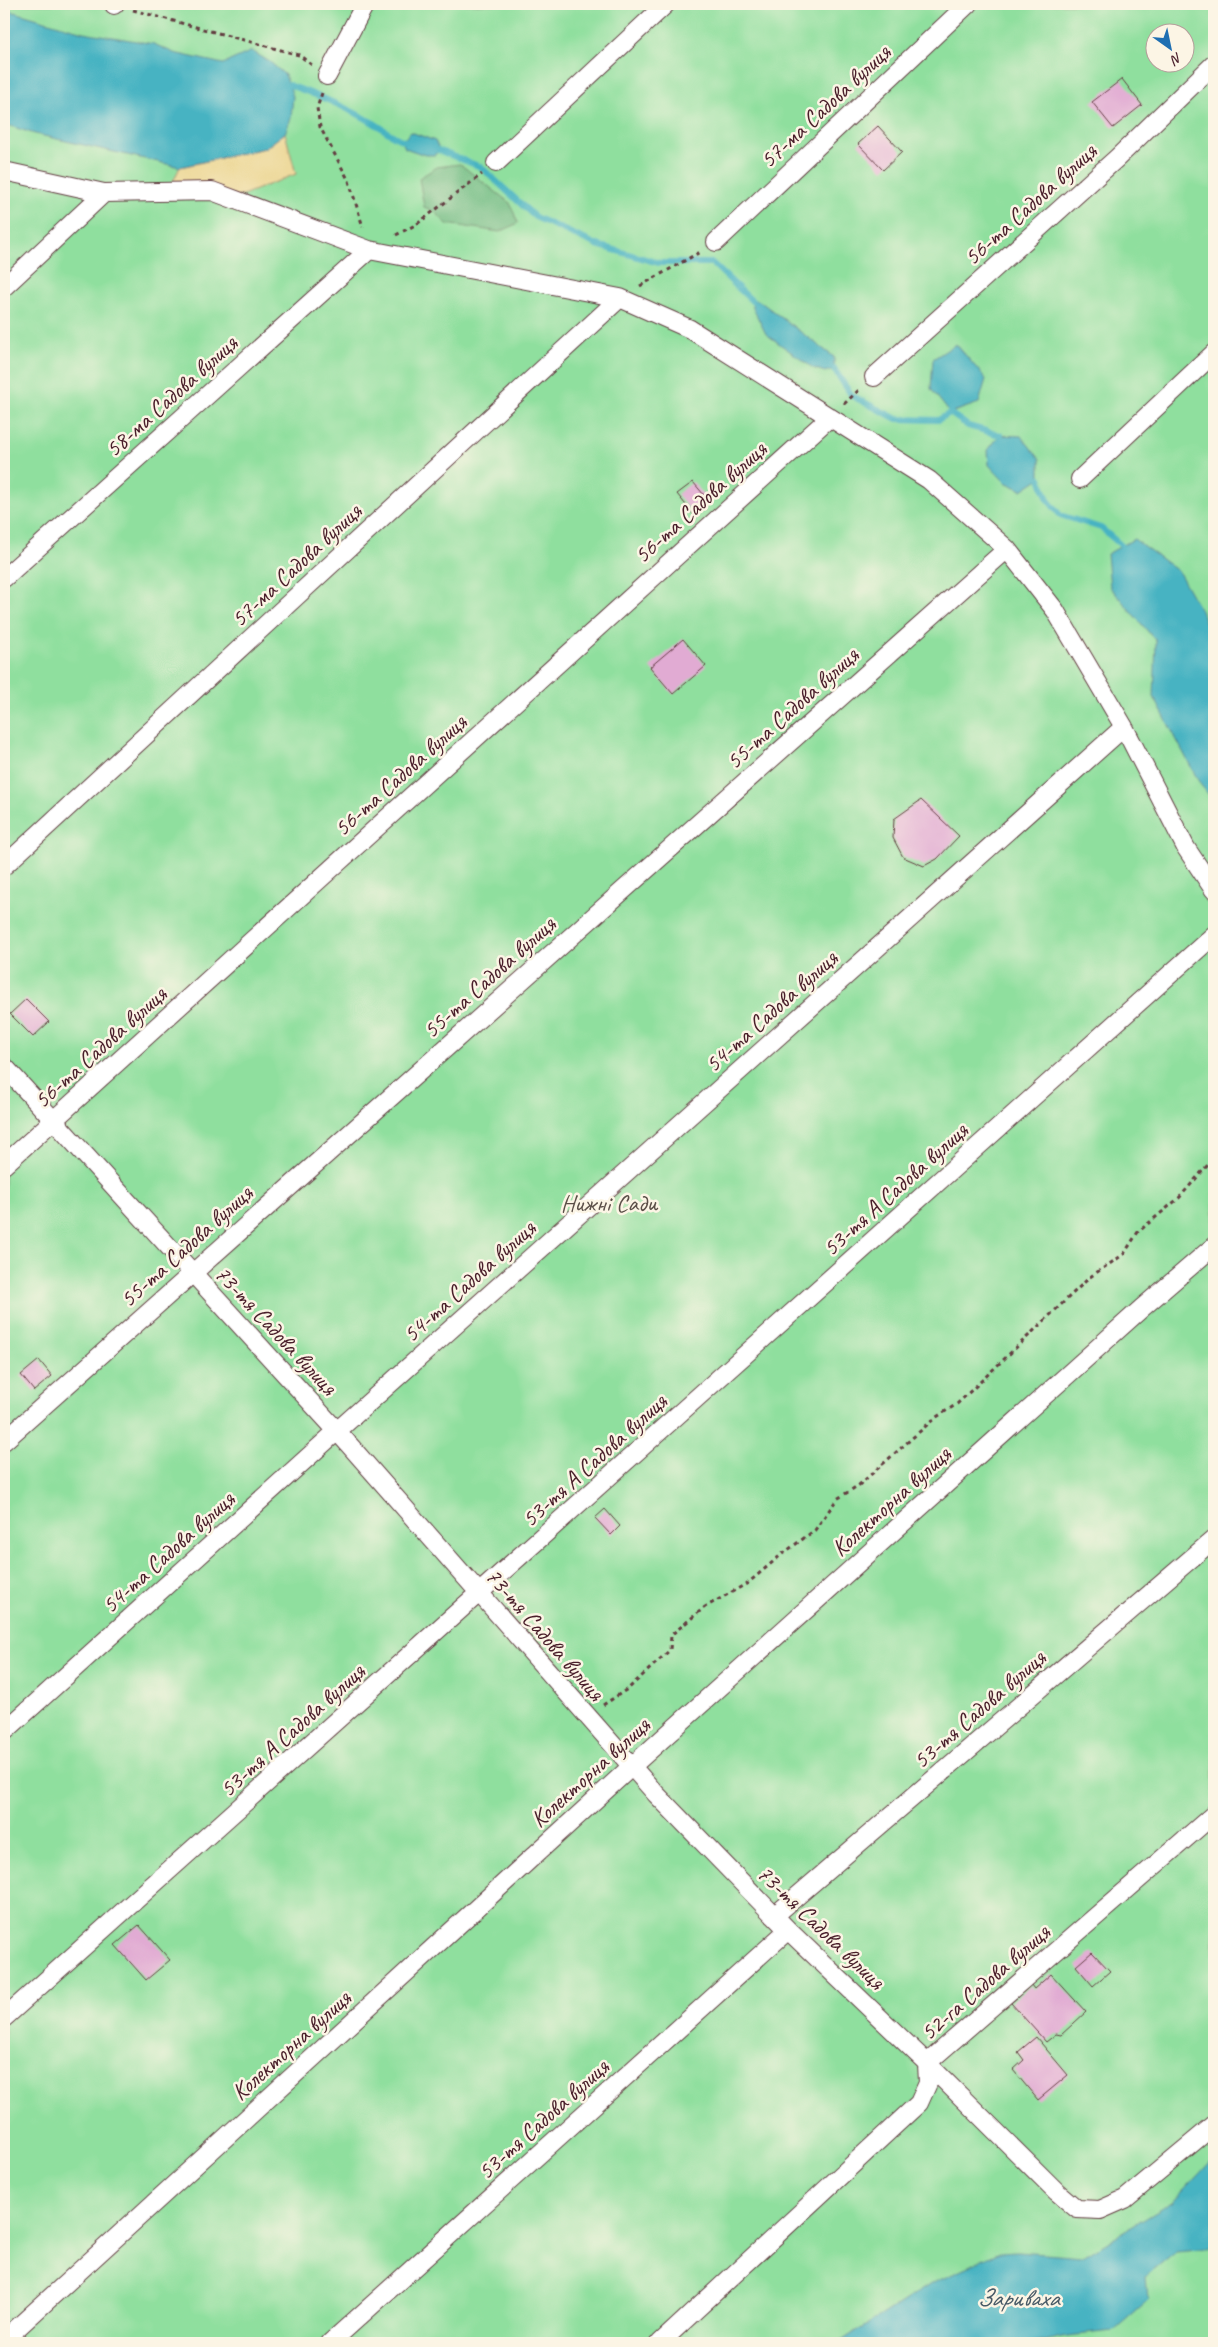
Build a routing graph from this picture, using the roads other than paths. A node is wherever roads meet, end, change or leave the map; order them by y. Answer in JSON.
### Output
{"nodes":[{"id":1,"x":365,"y":4,"type":"edge"},
{"id":2,"x":666,"y":4,"type":"edge"},
{"id":3,"x":968,"y":4,"type":"edge"},
{"id":4,"x":1214,"y":64,"type":"edge"},
{"id":5,"x":325,"y":83,"type":"road end"},
{"id":6,"x":496,"y":163,"type":"dead end"},
{"id":7,"x":4,"y":171,"type":"edge"},
{"id":8,"x":104,"y":193,"type":"junction"},
{"id":9,"x":716,"y":242,"type":"dead end"},
{"id":10,"x":369,"y":250,"type":"junction"},
{"id":11,"x":4,"y":287,"type":"edge"},
{"id":12,"x":620,"y":298,"type":"junction"},
{"id":13,"x":1214,"y":353,"type":"edge"},
{"id":14,"x":869,"y":381,"type":"road end"},
{"id":15,"x":828,"y":418,"type":"junction"},
{"id":16,"x":1080,"y":479,"type":"dead end"},
{"id":17,"x":1007,"y":549,"type":"junction"},
{"id":18,"x":4,"y":578,"type":"edge"},
{"id":19,"x":1124,"y":728,"type":"junction"},
{"id":20,"x":4,"y":866,"type":"edge"},
{"id":21,"x":1214,"y":890,"type":"edge"},
{"id":22,"x":1214,"y":935,"type":"edge"},
{"id":23,"x":4,"y":1066,"type":"edge"},
{"id":24,"x":54,"y":1121,"type":"junction"},
{"id":25,"x":4,"y":1165,"type":"edge"},
{"id":26,"x":1214,"y":1246,"type":"edge"},
{"id":27,"x":191,"y":1273,"type":"junction"},
{"id":28,"x":337,"y":1431,"type":"junction"},
{"id":29,"x":4,"y":1441,"type":"edge"},
{"id":30,"x":1214,"y":1539,"type":"edge"},
{"id":31,"x":479,"y":1595,"type":"junction"},
{"id":32,"x":4,"y":1732,"type":"edge"},
{"id":33,"x":631,"y":1767,"type":"junction"},
{"id":34,"x":1214,"y":1814,"type":"edge"},
{"id":35,"x":774,"y":1916,"type":"junction"},
{"id":36,"x":788,"y":1930,"type":"junction"},
{"id":37,"x":4,"y":2018,"type":"edge"},
{"id":38,"x":927,"y":2063,"type":"junction"},
{"id":39,"x":1214,"y":2125,"type":"edge"},
{"id":40,"x":4,"y":2340,"type":"edge"},
{"id":41,"x":330,"y":2343,"type":"edge"},
{"id":42,"x":660,"y":2343,"type":"edge"}],
"edges":[{"from":1,"to":5,"type":"street"},
{"from":2,"to":6,"type":"street"},
{"from":3,"to":9,"type":"street","name":"57-ма Садова вулиця"},
{"from":4,"to":14,"type":"street","name":"56-та Садова вулиця"},
{"from":7,"to":8,"type":"street"},
{"from":8,"to":10,"type":"street"},
{"from":8,"to":11,"type":"street"},
{"from":10,"to":12,"type":"street"},
{"from":10,"to":18,"type":"street","name":"58-ма Садова вулиця"},
{"from":12,"to":15,"type":"street"},
{"from":12,"to":20,"type":"street","name":"57-ма Садова вулиця"},
{"from":13,"to":16,"type":"street"},
{"from":15,"to":17,"type":"street"},
{"from":15,"to":24,"type":"street","name":"56-та Садова вулиця"},
{"from":17,"to":19,"type":"street"},
{"from":17,"to":27,"type":"street","name":"55-та Садова вулиця"},
{"from":19,"to":21,"type":"street"},
{"from":19,"to":28,"type":"street","name":"54-та Садова вулиця"},
{"from":22,"to":31,"type":"street","name":"53-тя А Садова вулиця"},
{"from":23,"to":24,"type":"street","name":"73-тя Садова вулиця"},
{"from":24,"to":25,"type":"street","name":"56-та Садова вулиця"},
{"from":24,"to":27,"type":"street","name":"73-тя Садова вулиця"},
{"from":26,"to":33,"type":"street","name":"Колекторна вулиця"},
{"from":27,"to":28,"type":"street","name":"73-тя Садова вулиця"},
{"from":27,"to":29,"type":"street","name":"55-та Садова вулиця"},
{"from":28,"to":31,"type":"street","name":"73-тя Садова вулиця"},
{"from":28,"to":32,"type":"street","name":"54-та Садова вулиця"},
{"from":30,"to":35,"type":"street","name":"53-тя Садова вулиця"},
{"from":31,"to":33,"type":"street","name":"73-тя Садова вулиця"},
{"from":31,"to":37,"type":"street","name":"53-тя А Садова вулиця"},
{"from":33,"to":35,"type":"street","name":"73-тя Садова вулиця"},
{"from":33,"to":40,"type":"street","name":"Колекторна вулиця"},
{"from":34,"to":38,"type":"street","name":"52-га Садова вулиця"},
{"from":35,"to":36,"type":"street","name":"73-тя Садова вулиця"},
{"from":36,"to":38,"type":"street","name":"73-тя Садова вулиця"},
{"from":36,"to":41,"type":"street","name":"53-тя Садова вулиця"},
{"from":38,"to":39,"type":"street","name":"73-тя Садова вулиця"},
{"from":38,"to":42,"type":"street","name":"52-га Садова вулиця"}]}
